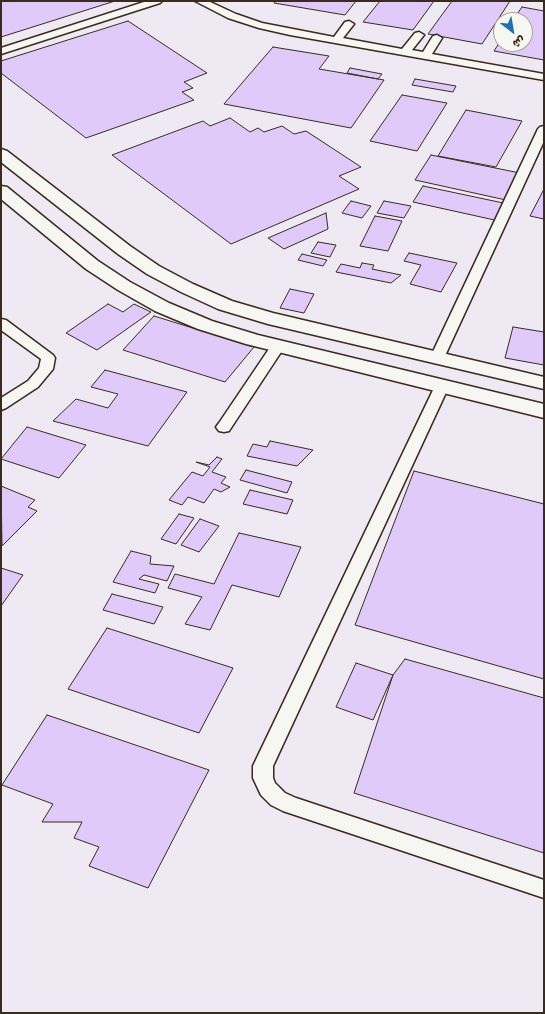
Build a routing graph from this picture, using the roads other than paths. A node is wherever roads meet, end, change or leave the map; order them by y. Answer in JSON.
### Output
{"nodes":[{"id":1,"x":156,"y":1,"type":"edge"},
{"id":2,"x":200,"y":1,"type":"edge"},
{"id":3,"x":349,"y":24,"type":"dead end"},
{"id":4,"x":419,"y":35,"type":"dead end"},
{"id":5,"x":437,"y":38,"type":"dead end"},
{"id":6,"x":336,"y":40,"type":"junction"},
{"id":7,"x":1,"y":51,"type":"edge"},
{"id":8,"x":406,"y":52,"type":"junction"},
{"id":9,"x":426,"y":56,"type":"junction"},
{"id":10,"x":544,"y":76,"type":"edge"},
{"id":11,"x":544,"y":129,"type":"edge"},
{"id":12,"x":1,"y":154,"type":"edge"},
{"id":13,"x":2,"y":192,"type":"edge"},
{"id":14,"x":1,"y":323,"type":"edge"},
{"id":15,"x":278,"y":346,"type":"junction"},
{"id":16,"x":437,"y":358,"type":"junction"},
{"id":17,"x":544,"y":383,"type":"edge"},
{"id":18,"x":442,"y":386,"type":"junction"},
{"id":19,"x":1,"y":405,"type":"edge"},
{"id":20,"x":544,"y":411,"type":"edge"},
{"id":21,"x":224,"y":427,"type":"dead end"},
{"id":22,"x":544,"y":890,"type":"edge"}],
"edges":[{"from":1,"to":7,"type":"lane"},
{"from":2,"to":6,"type":"lane"},
{"from":3,"to":6,"type":"lane"},
{"from":4,"to":8,"type":"lane"},
{"from":5,"to":9,"type":"lane"},
{"from":6,"to":8,"type":"lane"},
{"from":8,"to":9,"type":"lane"},
{"from":9,"to":10,"type":"lane"},
{"from":11,"to":16,"type":"lane"},
{"from":12,"to":16,"type":"street"},
{"from":13,"to":15,"type":"street"},
{"from":14,"to":19,"type":"lane"},
{"from":15,"to":18,"type":"street"},
{"from":15,"to":21,"type":"lane"},
{"from":16,"to":17,"type":"street"},
{"from":18,"to":20,"type":"street"},
{"from":18,"to":22,"type":"lane"}]}
